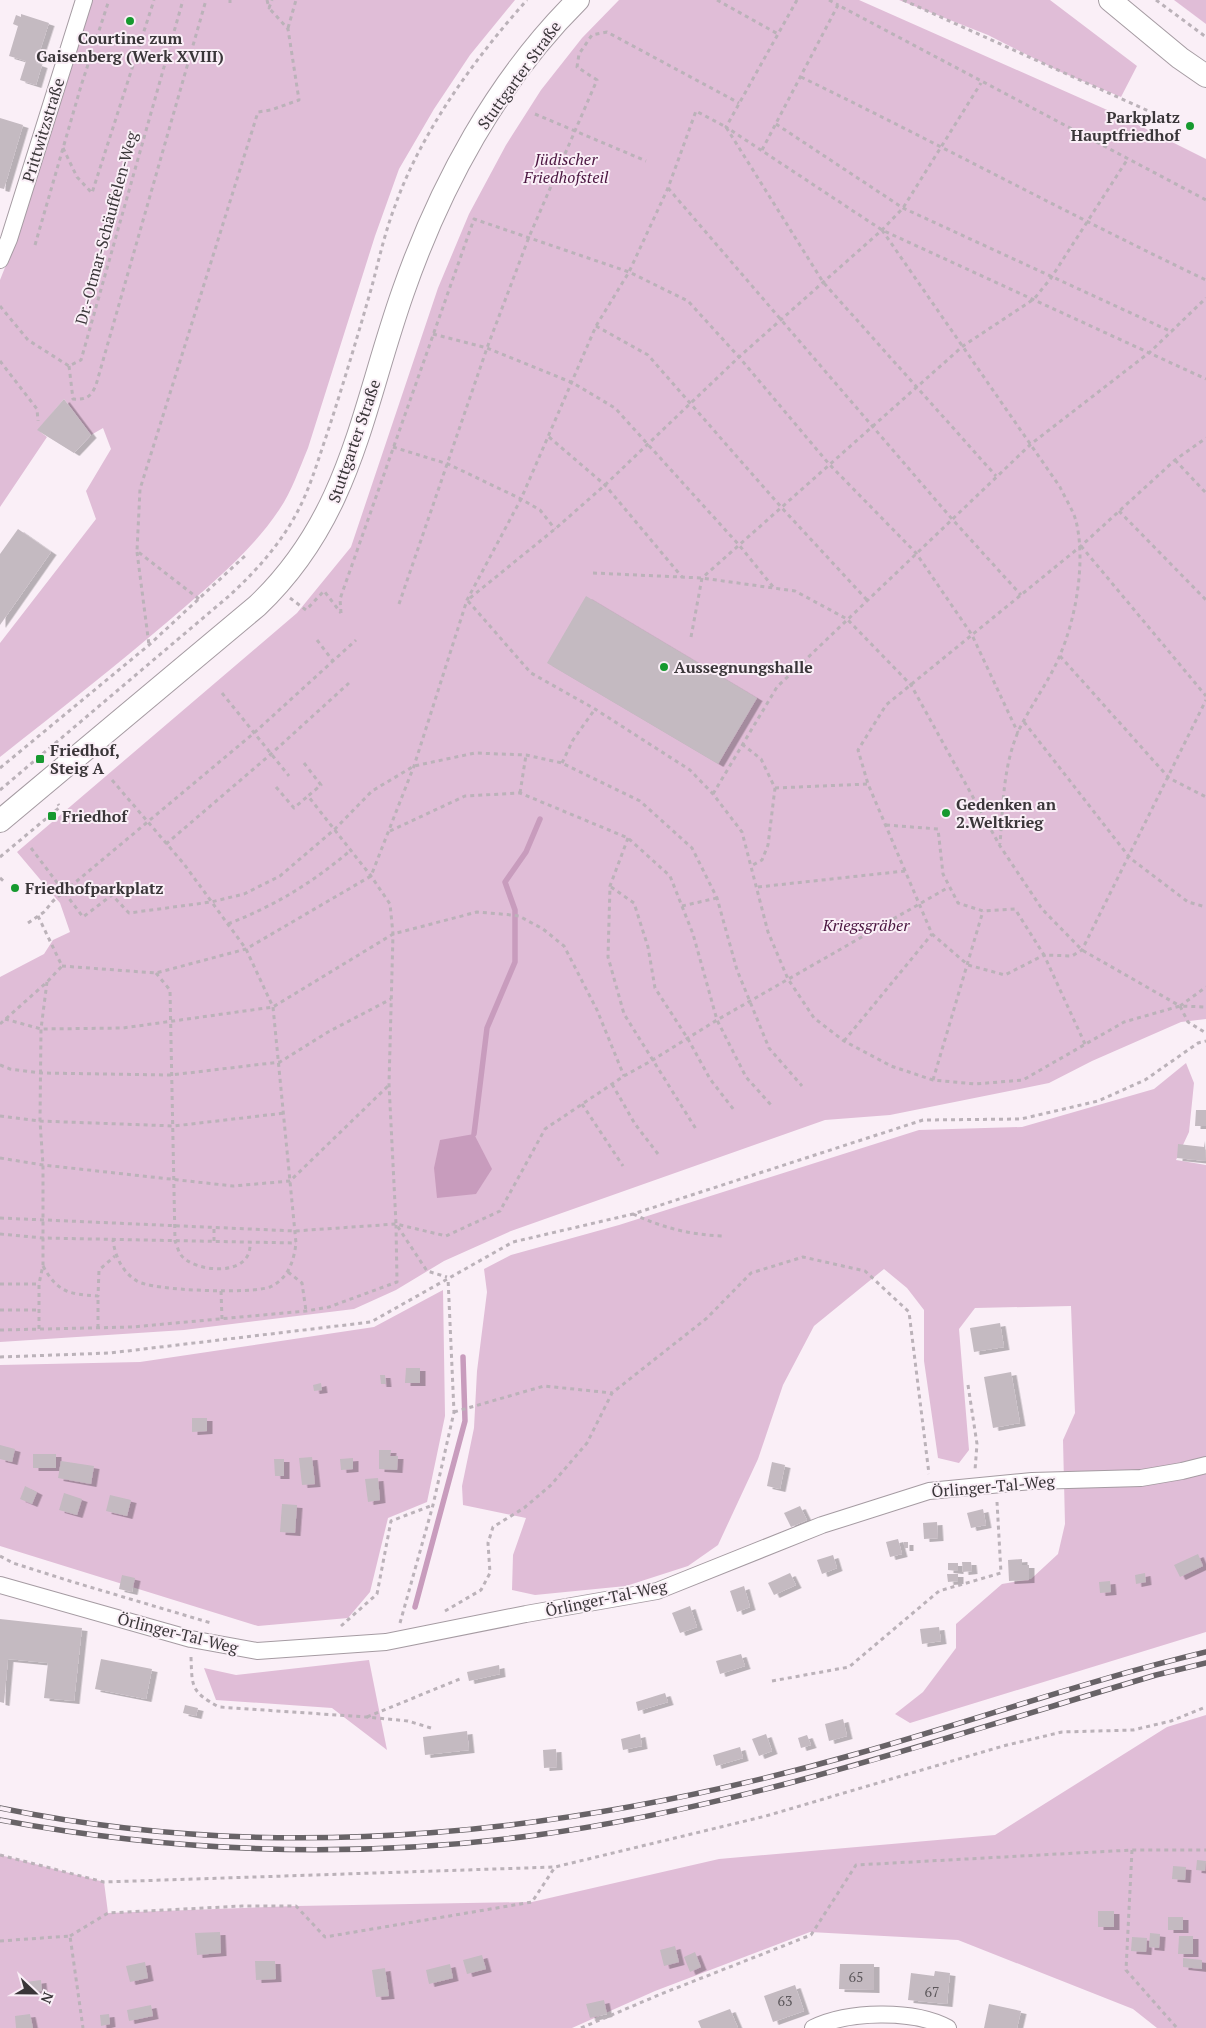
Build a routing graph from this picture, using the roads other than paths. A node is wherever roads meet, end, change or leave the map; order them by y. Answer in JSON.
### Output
{"nodes":[{"id":1,"x":84,"y":0,"type":"edge"},
{"id":2,"x":578,"y":0,"type":"edge"},
{"id":3,"x":1110,"y":0,"type":"edge"},
{"id":4,"x":1206,"y":76,"type":"edge"},
{"id":5,"x":0,"y":260,"type":"edge"},
{"id":6,"x":0,"y":821,"type":"edge"},
{"id":7,"x":1206,"y":1465,"type":"edge"},
{"id":8,"x":0,"y":1585,"type":"edge"},
{"id":9,"x":813,"y":2028,"type":"edge"},
{"id":10,"x":948,"y":2028,"type":"edge"}],
"edges":[{"from":1,"to":5,"type":"street","name":"Prittwitzstraße"},
{"from":2,"to":6,"type":"main road","name":"Stuttgarter Straße"},
{"from":3,"to":4,"type":"main road"},
{"from":7,"to":8,"type":"street","name":"Örlinger-Tal-Weg"},
{"from":9,"to":10,"type":"street"}]}
